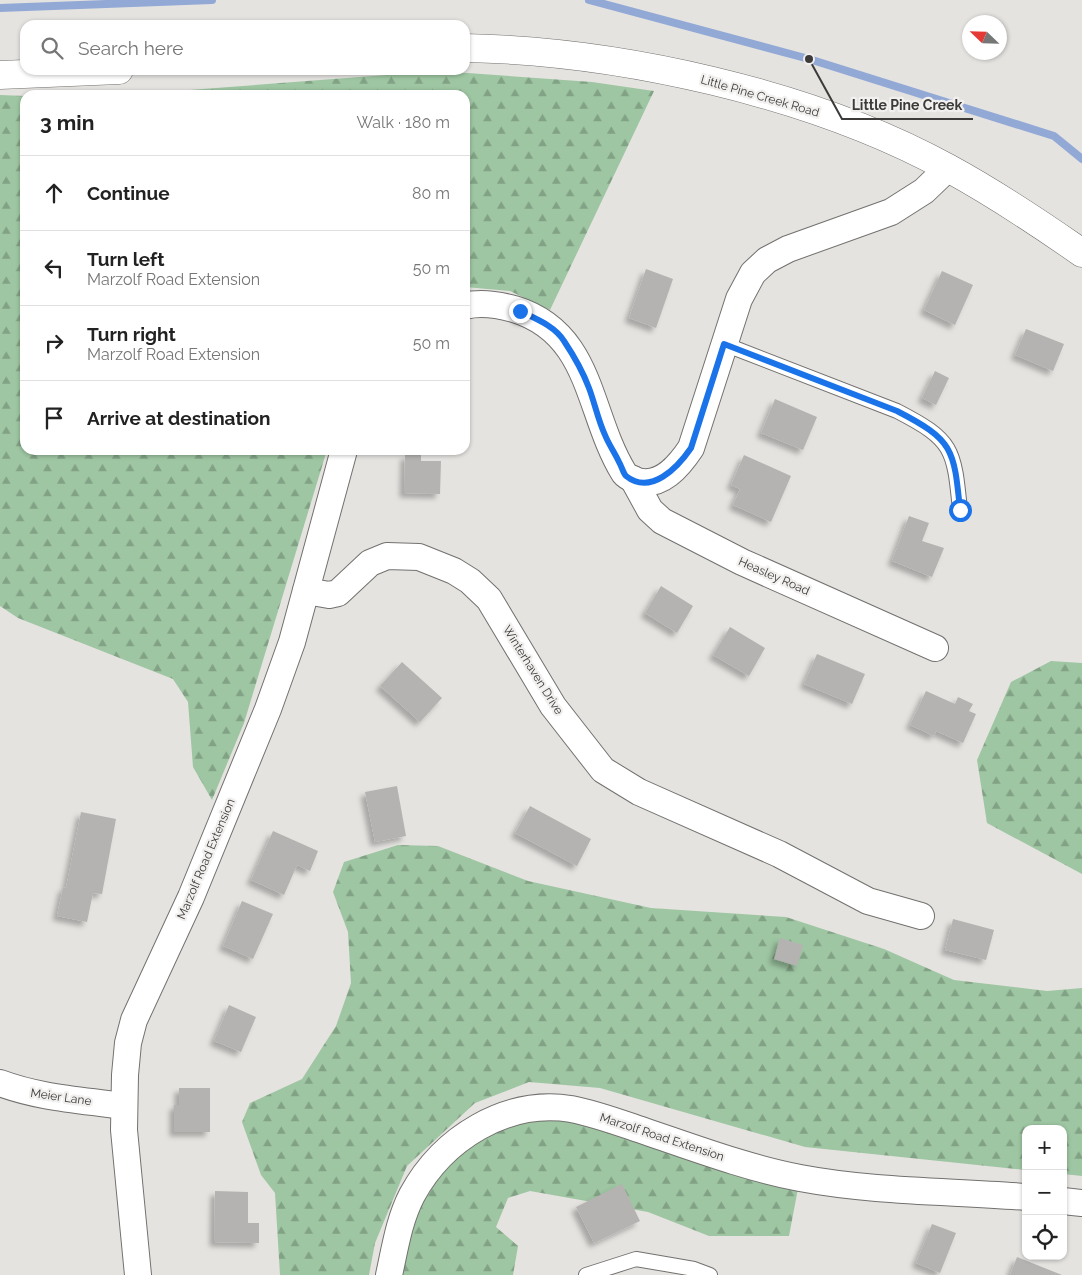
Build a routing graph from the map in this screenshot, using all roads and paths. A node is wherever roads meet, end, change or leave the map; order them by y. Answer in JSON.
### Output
{"nodes":[{"id":1,"x":470,"y":48,"type":"edge"},
{"id":2,"x":20,"y":73,"type":"edge"},
{"id":3,"x":0,"y":74,"type":"edge"},
{"id":4,"x":948,"y":168,"type":"junction"},
{"id":5,"x":1082,"y":253,"type":"edge"},
{"id":6,"x":470,"y":306,"type":"edge"},
{"id":7,"x":724,"y":344,"type":"junction"},
{"id":8,"x":343,"y":455,"type":"edge"},
{"id":9,"x":633,"y":480,"type":"junction"},
{"id":10,"x":960,"y":510,"type":"dead end"},
{"id":11,"x":306,"y":591,"type":"junction"},
{"id":12,"x":935,"y":648,"type":"dead end"},
{"id":13,"x":921,"y":916,"type":"dead end"},
{"id":14,"x":0,"y":1083,"type":"edge"},
{"id":15,"x":124,"y":1106,"type":"junction"},
{"id":16,"x":1022,"y":1197,"type":"edge"},
{"id":17,"x":1067,"y":1201,"type":"edge"},
{"id":18,"x":1082,"y":1203,"type":"edge"},
{"id":19,"x":138,"y":1275,"type":"edge"},
{"id":20,"x":389,"y":1275,"type":"edge"},
{"id":21,"x":586,"y":1275,"type":"edge"},
{"id":22,"x":710,"y":1275,"type":"edge"}],
"edges":[{"from":1,"to":4,"type":"street","name":"Little Pine Creek Road"},
{"from":2,"to":3,"type":"street"},
{"from":4,"to":5,"type":"street","name":"Little Pine Creek Road"},
{"from":4,"to":7,"type":"street"},
{"from":6,"to":9,"type":"street"},
{"from":7,"to":9,"type":"street"},
{"from":7,"to":10,"type":"lane"},
{"from":8,"to":11,"type":"street","name":"Marzolf Road Extension"},
{"from":9,"to":12,"type":"street","name":"Heasley Road"},
{"from":11,"to":13,"type":"street","name":"Winterhaven Drive"},
{"from":11,"to":15,"type":"street","name":"Marzolf Road Extension"},
{"from":14,"to":15,"type":"street","name":"Meier Lane"},
{"from":15,"to":19,"type":"street","name":"Marzolf Road Extension"},
{"from":16,"to":20,"type":"street","name":"Marzolf Road Extension"},
{"from":17,"to":18,"type":"street"},
{"from":21,"to":22,"type":"lane"}]}
